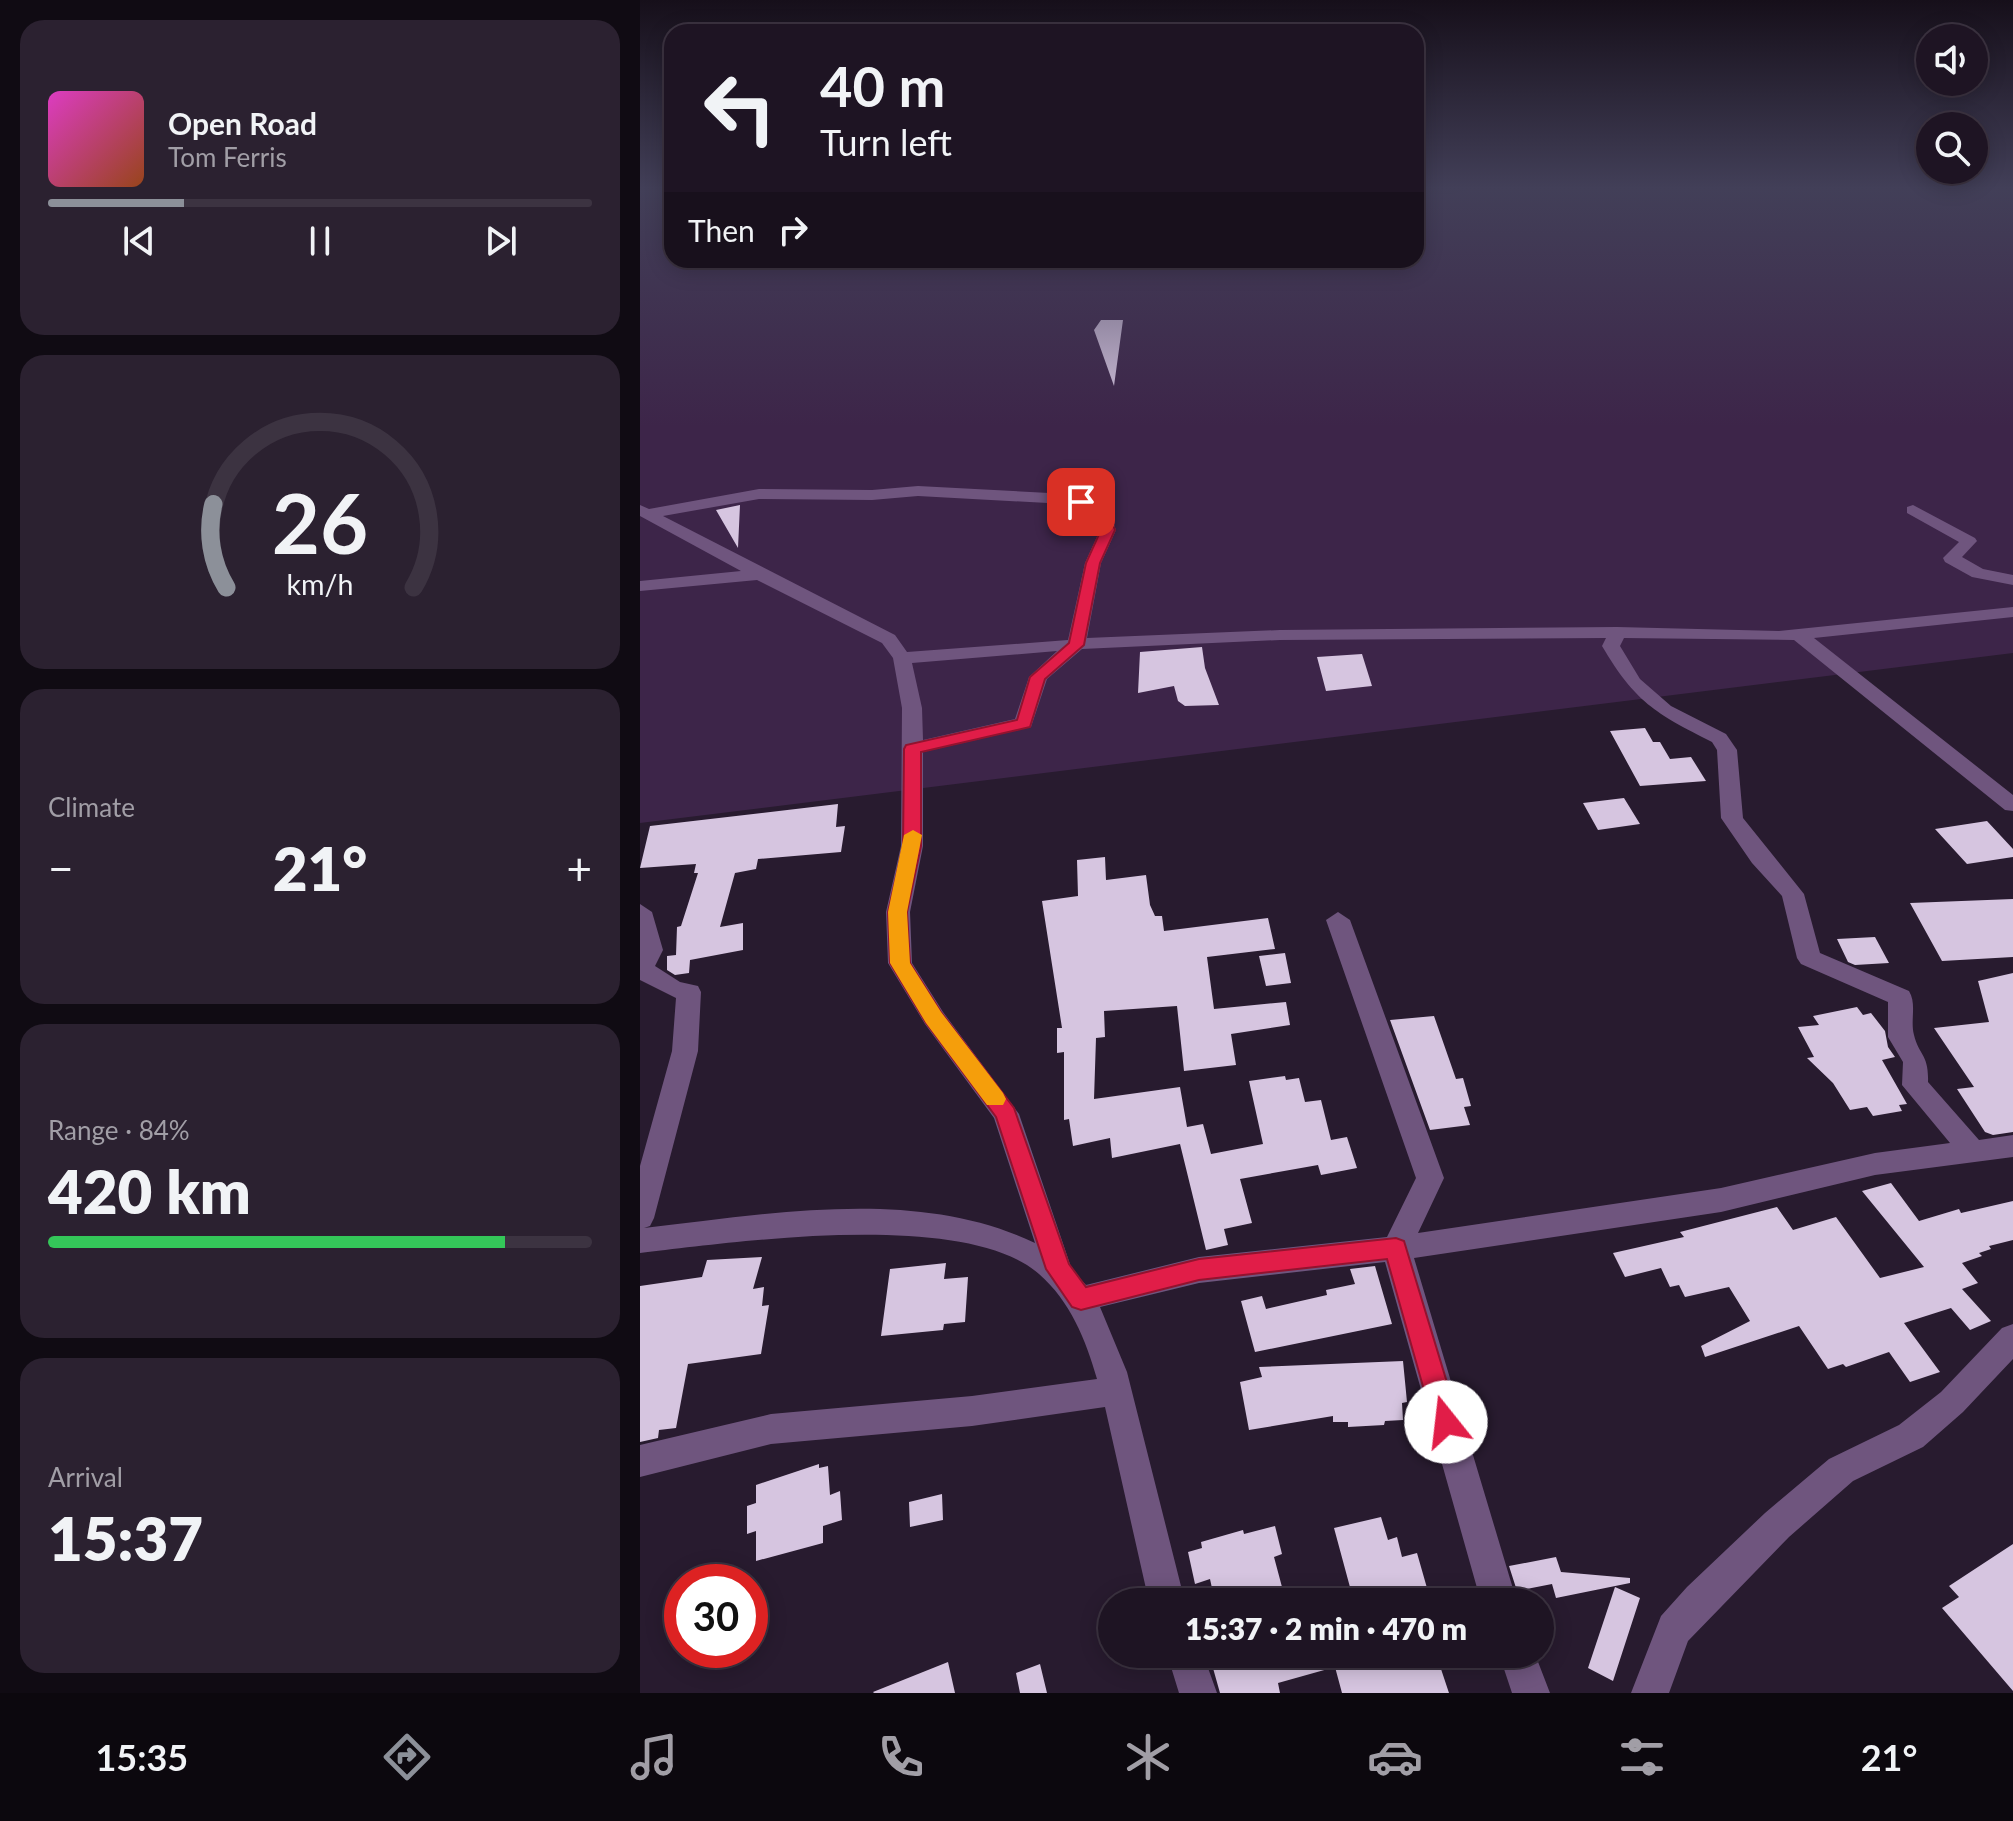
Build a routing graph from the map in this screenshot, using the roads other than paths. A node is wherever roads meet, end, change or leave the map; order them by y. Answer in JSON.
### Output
{"nodes":[{"id":1,"x":1913,"y":510,"type":"dead end"},
{"id":2,"x":645,"y":512,"type":"edge"},
{"id":3,"x":761,"y":574,"type":"junction"},
{"id":4,"x":2013,"y":580,"type":"edge"},
{"id":5,"x":640,"y":586,"type":"edge"},
{"id":6,"x":2013,"y":612,"type":"edge"},
{"id":7,"x":1617,"y":632,"type":"junction"},
{"id":8,"x":1799,"y":635,"type":"junction"},
{"id":9,"x":1076,"y":645,"type":"junction"},
{"id":10,"x":902,"y":658,"type":"junction"},
{"id":11,"x":912,"y":749,"type":"junction"},
{"id":12,"x":2013,"y":805,"type":"edge"},
{"id":13,"x":640,"y":912,"type":"edge"},
{"id":14,"x":1338,"y":920,"type":"dead end"},
{"id":15,"x":2013,"y":1146,"type":"edge"},
{"id":16,"x":1972,"y":1150,"type":"junction"},
{"id":17,"x":640,"y":1218,"type":"edge"},
{"id":18,"x":640,"y":1241,"type":"edge"},
{"id":19,"x":1396,"y":1248,"type":"junction"},
{"id":20,"x":1058,"y":1269,"type":"junction"},
{"id":21,"x":1081,"y":1299,"type":"junction"},
{"id":22,"x":2013,"y":1338,"type":"edge"},
{"id":23,"x":1115,"y":1391,"type":"junction"},
{"id":24,"x":640,"y":1461,"type":"edge"},
{"id":25,"x":1164,"y":1588,"type":"edge"},
{"id":26,"x":1495,"y":1588,"type":"edge"},
{"id":27,"x":1190,"y":1668,"type":"edge"},
{"id":28,"x":1522,"y":1668,"type":"edge"},
{"id":29,"x":1198,"y":1693,"type":"edge"},
{"id":30,"x":1531,"y":1693,"type":"edge"},
{"id":31,"x":1650,"y":1693,"type":"edge"}],
"edges":[{"from":1,"to":4,"type":"street"},
{"from":2,"to":3,"type":"street"},
{"from":2,"to":9,"type":"street"},
{"from":3,"to":5,"type":"street"},
{"from":3,"to":10,"type":"street"},
{"from":6,"to":8,"type":"street"},
{"from":7,"to":8,"type":"street"},
{"from":7,"to":9,"type":"street"},
{"from":7,"to":16,"type":"street"},
{"from":8,"to":12,"type":"street"},
{"from":9,"to":10,"type":"street"},
{"from":9,"to":11,"type":"street"},
{"from":10,"to":11,"type":"street"},
{"from":11,"to":20,"type":"street"},
{"from":13,"to":17,"type":"street"},
{"from":14,"to":19,"type":"street"},
{"from":15,"to":16,"type":"street"},
{"from":16,"to":19,"type":"street"},
{"from":18,"to":20,"type":"street"},
{"from":19,"to":21,"type":"street"},
{"from":19,"to":26,"type":"street"},
{"from":20,"to":21,"type":"street"},
{"from":21,"to":23,"type":"street"},
{"from":22,"to":31,"type":"street"},
{"from":23,"to":24,"type":"street"},
{"from":23,"to":25,"type":"street"},
{"from":27,"to":29,"type":"street"},
{"from":28,"to":30,"type":"street"}]}
